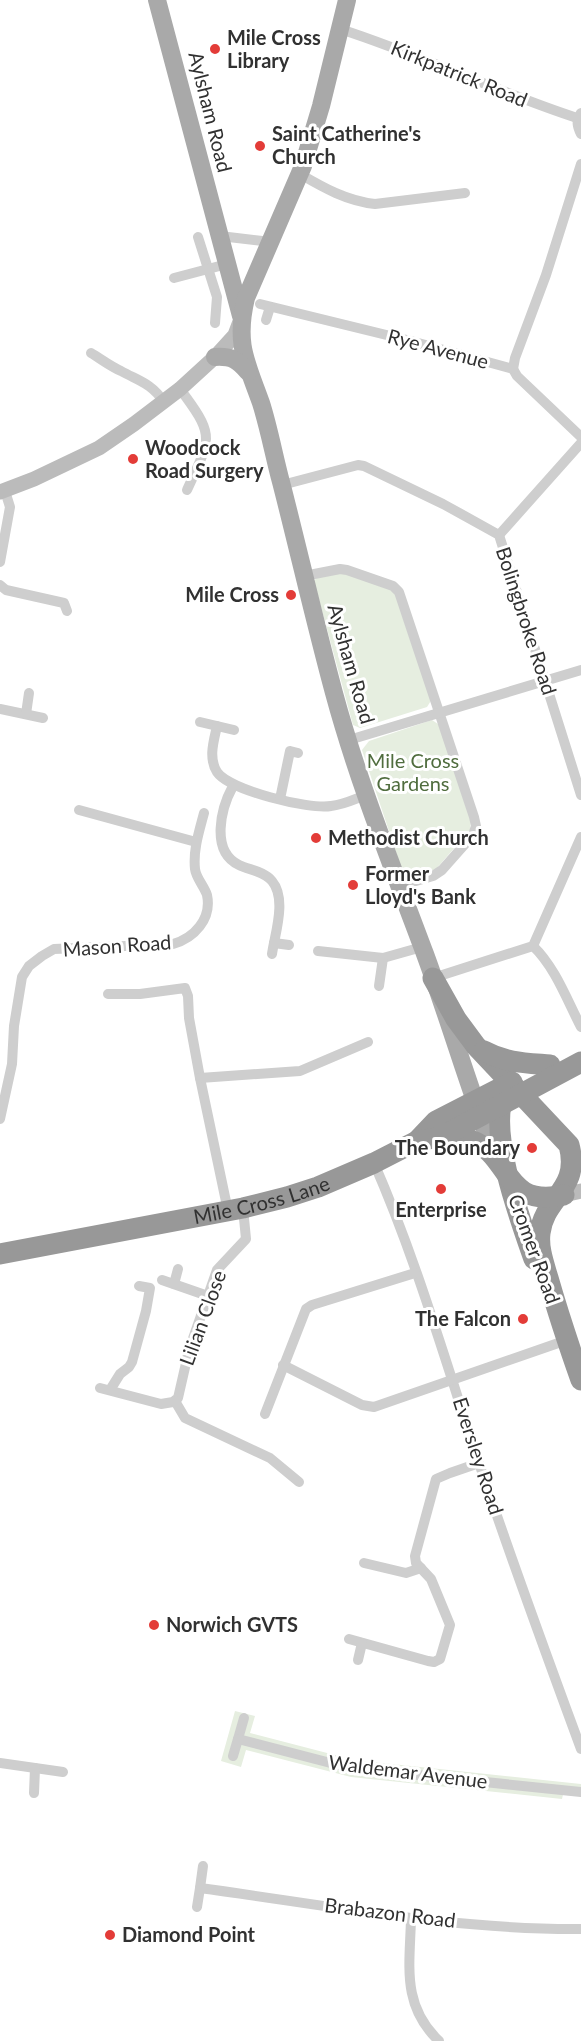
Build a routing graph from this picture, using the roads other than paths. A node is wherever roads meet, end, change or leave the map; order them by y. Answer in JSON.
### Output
{"nodes":[{"id":1,"x":157,"y":0,"type":"edge"},
{"id":2,"x":347,"y":0,"type":"edge"},
{"id":3,"x":340,"y":30,"type":"junction"},
{"id":4,"x":579,"y":115,"type":"edge"},
{"id":5,"x":581,"y":134,"type":"edge"},
{"id":6,"x":581,"y":164,"type":"edge"},
{"id":7,"x":300,"y":174,"type":"junction"},
{"id":8,"x":465,"y":193,"type":"dead end"},
{"id":9,"x":220,"y":236,"type":"junction"},
{"id":10,"x":198,"y":237,"type":"dead end"},
{"id":11,"x":272,"y":242,"type":"junction"},
{"id":12,"x":227,"y":264,"type":"junction"},
{"id":13,"x":208,"y":268,"type":"junction"},
{"id":14,"x":174,"y":278,"type":"dead end"},
{"id":15,"x":241,"y":317,"type":"junction"},
{"id":16,"x":266,"y":320,"type":"dead end"},
{"id":17,"x":215,"y":323,"type":"dead end"},
{"id":18,"x":91,"y":353,"type":"dead end"},
{"id":19,"x":215,"y":357,"type":"junction"},
{"id":20,"x":513,"y":369,"type":"junction"},
{"id":21,"x":248,"y":372,"type":"junction"},
{"id":22,"x":180,"y":389,"type":"junction"},
{"id":23,"x":164,"y":402,"type":"junction"},
{"id":24,"x":261,"y":404,"type":"junction"},
{"id":25,"x":581,"y":437,"type":"edge"},
{"id":26,"x":581,"y":443,"type":"edge"},
{"id":27,"x":282,"y":485,"type":"junction"},
{"id":28,"x":187,"y":490,"type":"dead end"},
{"id":29,"x":3,"y":491,"type":"edge"},
{"id":30,"x":499,"y":535,"type":"junction"},
{"id":31,"x":0,"y":562,"type":"edge"},
{"id":32,"x":304,"y":576,"type":"junction"},
{"id":33,"x":0,"y":585,"type":"edge"},
{"id":34,"x":67,"y":604,"type":"dead end"},
{"id":35,"x":581,"y":670,"type":"edge"},
{"id":36,"x":545,"y":681,"type":"junction"},
{"id":37,"x":29,"y":693,"type":"dead end"},
{"id":38,"x":0,"y":709,"type":"edge"},
{"id":39,"x":26,"y":714,"type":"junction"},
{"id":40,"x":440,"y":714,"type":"junction"},
{"id":41,"x":43,"y":718,"type":"dead end"},
{"id":42,"x":200,"y":722,"type":"dead end"},
{"id":43,"x":217,"y":726,"type":"junction"},
{"id":44,"x":234,"y":730,"type":"dead end"},
{"id":45,"x":349,"y":740,"type":"junction"},
{"id":46,"x":279,"y":748,"type":"dead end"},
{"id":47,"x":233,"y":786,"type":"junction"},
{"id":48,"x":366,"y":795,"type":"junction"},
{"id":49,"x":581,"y":795,"type":"edge"},
{"id":50,"x":280,"y":799,"type":"junction"},
{"id":51,"x":79,"y":810,"type":"dead end"},
{"id":52,"x":204,"y":813,"type":"dead end"},
{"id":53,"x":581,"y":837,"type":"edge"},
{"id":54,"x":196,"y":842,"type":"junction"},
{"id":55,"x":399,"y":886,"type":"junction"},
{"id":56,"x":290,"y":945,"type":"dead end"},
{"id":57,"x":533,"y":946,"type":"junction"},
{"id":58,"x":422,"y":947,"type":"junction"},
{"id":59,"x":318,"y":951,"type":"dead end"},
{"id":60,"x":383,"y":958,"type":"junction"},
{"id":61,"x":433,"y":978,"type":"junction"},
{"id":62,"x":378,"y":986,"type":"dead end"},
{"id":63,"x":108,"y":994,"type":"dead end"},
{"id":64,"x":456,"y":1019,"type":"junction"},
{"id":65,"x":581,"y":1027,"type":"edge"},
{"id":66,"x":368,"y":1042,"type":"dead end"},
{"id":67,"x":476,"y":1046,"type":"junction"},
{"id":68,"x":581,"y":1061,"type":"edge"},
{"id":69,"x":550,"y":1065,"type":"junction"},
{"id":70,"x":200,"y":1078,"type":"junction"},
{"id":71,"x":493,"y":1101,"type":"junction"},
{"id":72,"x":543,"y":1118,"type":"junction"},
{"id":73,"x":0,"y":1119,"type":"edge"},
{"id":74,"x":441,"y":1137,"type":"junction"},
{"id":75,"x":417,"y":1141,"type":"junction"},
{"id":76,"x":575,"y":1150,"type":"edge"},
{"id":77,"x":499,"y":1153,"type":"junction"},
{"id":78,"x":374,"y":1163,"type":"junction"},
{"id":79,"x":510,"y":1181,"type":"junction"},
{"id":80,"x":572,"y":1193,"type":"edge"},
{"id":81,"x":236,"y":1209,"type":"junction"},
{"id":82,"x":99,"y":1234,"type":"junction"},
{"id":83,"x":0,"y":1240,"type":"edge"},
{"id":84,"x":0,"y":1254,"type":"edge"},
{"id":85,"x":178,"y":1269,"type":"dead end"},
{"id":86,"x":415,"y":1273,"type":"junction"},
{"id":87,"x":174,"y":1284,"type":"junction"},
{"id":88,"x":208,"y":1296,"type":"junction"},
{"id":89,"x":559,"y":1317,"type":"junction"},
{"id":90,"x":567,"y":1340,"type":"junction"},
{"id":91,"x":283,"y":1365,"type":"junction"},
{"id":92,"x":581,"y":1380,"type":"edge"},
{"id":93,"x":453,"y":1381,"type":"junction"},
{"id":94,"x":175,"y":1401,"type":"junction"},
{"id":95,"x":265,"y":1414,"type":"dead end"},
{"id":96,"x":479,"y":1463,"type":"junction"},
{"id":97,"x":299,"y":1482,"type":"dead end"},
{"id":98,"x":364,"y":1563,"type":"dead end"},
{"id":99,"x":421,"y":1568,"type":"junction"},
{"id":100,"x":349,"y":1639,"type":"dead end"},
{"id":101,"x":362,"y":1643,"type":"junction"},
{"id":102,"x":358,"y":1660,"type":"dead end"},
{"id":103,"x":244,"y":1718,"type":"dead end"},
{"id":104,"x":238,"y":1739,"type":"junction"},
{"id":105,"x":581,"y":1749,"type":"edge"},
{"id":106,"x":233,"y":1756,"type":"dead end"},
{"id":107,"x":0,"y":1763,"type":"edge"},
{"id":108,"x":35,"y":1768,"type":"junction"},
{"id":109,"x":63,"y":1772,"type":"dead end"},
{"id":110,"x":581,"y":1792,"type":"edge"},
{"id":111,"x":33,"y":1793,"type":"dead end"},
{"id":112,"x":203,"y":1866,"type":"dead end"},
{"id":113,"x":200,"y":1888,"type":"junction"},
{"id":114,"x":197,"y":1907,"type":"dead end"},
{"id":115,"x":411,"y":1918,"type":"junction"},
{"id":116,"x":581,"y":1929,"type":"edge"},
{"id":117,"x":439,"y":2041,"type":"edge"}],
"edges":[{"from":1,"to":9,"type":"main road","name":"Aylsham Road"},
{"from":2,"to":3,"type":"main road"},
{"from":3,"to":4,"type":"street","name":"Kirkpatrick Road"},
{"from":3,"to":7,"type":"main road"},
{"from":4,"to":5,"type":"street"},
{"from":6,"to":20,"type":"street"},
{"from":7,"to":8,"type":"street"},
{"from":7,"to":11,"type":"main road"},
{"from":9,"to":11,"type":"street"},
{"from":9,"to":12,"type":"main road","name":"Aylsham Road"},
{"from":10,"to":13,"type":"street"},
{"from":11,"to":15,"type":"main road"},
{"from":12,"to":13,"type":"street"},
{"from":12,"to":15,"type":"main road","name":"Aylsham Road"},
{"from":13,"to":14,"type":"street"},
{"from":13,"to":17,"type":"street"},
{"from":15,"to":19,"type":"street"},
{"from":15,"to":21,"type":"main road","name":"Aylsham Road"},
{"from":15,"to":24,"type":"main road","name":"Aylsham Road"},
{"from":16,"to":20,"type":"street","name":"Rye Avenue"},
{"from":18,"to":23,"type":"street"},
{"from":19,"to":21,"type":"main road"},
{"from":19,"to":22,"type":"street"},
{"from":20,"to":25,"type":"street","name":"Rye Avenue"},
{"from":21,"to":24,"type":"main road","name":"Aylsham Road"},
{"from":22,"to":23,"type":"street"},
{"from":22,"to":28,"type":"street"},
{"from":23,"to":29,"type":"street"},
{"from":24,"to":27,"type":"main road","name":"Aylsham Road"},
{"from":26,"to":30,"type":"street"},
{"from":27,"to":30,"type":"street","name":"Bolingbroke Road"},
{"from":27,"to":32,"type":"main road","name":"Aylsham Road"},
{"from":29,"to":31,"type":"street"},
{"from":30,"to":36,"type":"street","name":"Bolingbroke Road"},
{"from":32,"to":40,"type":"street"},
{"from":32,"to":45,"type":"main road","name":"Aylsham Road"},
{"from":33,"to":34,"type":"street"},
{"from":35,"to":36,"type":"street"},
{"from":36,"to":40,"type":"street"},
{"from":36,"to":49,"type":"street","name":"Bolingbroke Road"},
{"from":37,"to":39,"type":"street"},
{"from":38,"to":39,"type":"street"},
{"from":39,"to":41,"type":"street"},
{"from":40,"to":45,"type":"street"},
{"from":40,"to":55,"type":"street"},
{"from":42,"to":43,"type":"street"},
{"from":43,"to":44,"type":"street"},
{"from":43,"to":47,"type":"street"},
{"from":45,"to":48,"type":"main road","name":"Aylsham Road"},
{"from":46,"to":50,"type":"street"},
{"from":47,"to":50,"type":"street"},
{"from":47,"to":56,"type":"street"},
{"from":48,"to":50,"type":"street"},
{"from":48,"to":55,"type":"main road","name":"Aylsham Road"},
{"from":51,"to":54,"type":"street"},
{"from":52,"to":54,"type":"street","name":"Mason Road"},
{"from":53,"to":57,"type":"street"},
{"from":54,"to":73,"type":"street","name":"Mason Road"},
{"from":55,"to":58,"type":"main road","name":"Aylsham Road"},
{"from":57,"to":61,"type":"street"},
{"from":57,"to":65,"type":"street"},
{"from":58,"to":60,"type":"street"},
{"from":58,"to":61,"type":"main road","name":"Aylsham Road"},
{"from":59,"to":60,"type":"street"},
{"from":60,"to":62,"type":"street"},
{"from":61,"to":64,"type":"highway"},
{"from":61,"to":71,"type":"main road","name":"Aylsham Road"},
{"from":63,"to":70,"type":"street"},
{"from":64,"to":67,"type":"highway"},
{"from":64,"to":71,"type":"highway","name":"Cromer Road"},
{"from":66,"to":70,"type":"street"},
{"from":67,"to":69,"type":"highway"},
{"from":67,"to":71,"type":"highway"},
{"from":68,"to":69,"type":"highway"},
{"from":68,"to":71,"type":"highway"},
{"from":68,"to":72,"type":"highway"},
{"from":69,"to":71,"type":"highway"},
{"from":70,"to":81,"type":"street"},
{"from":71,"to":72,"type":"highway"},
{"from":71,"to":74,"type":"highway","name":"Mile Cross Lane"},
{"from":71,"to":75,"type":"highway"},
{"from":71,"to":77,"type":"highway","name":"Cromer Road"},
{"from":72,"to":76,"type":"highway"},
{"from":72,"to":77,"type":"highway"},
{"from":74,"to":75,"type":"highway","name":"Mile Cross Lane"},
{"from":74,"to":77,"type":"highway"},
{"from":75,"to":78,"type":"highway","name":"Mile Cross Lane"},
{"from":76,"to":80,"type":"highway","name":"Cromer Road"},
{"from":77,"to":79,"type":"highway","name":"Cromer Road"},
{"from":78,"to":81,"type":"highway","name":"Mile Cross Lane"},
{"from":78,"to":86,"type":"street","name":"Eversley Road"},
{"from":79,"to":80,"type":"highway"},
{"from":79,"to":89,"type":"highway","name":"Cromer Road"},
{"from":80,"to":89,"type":"highway","name":"Cromer Road"},
{"from":81,"to":82,"type":"highway","name":"Mile Cross Lane"},
{"from":81,"to":88,"type":"street","name":"Lilian Close"},
{"from":82,"to":83,"type":"highway","name":"Mile Cross Lane"},
{"from":82,"to":84,"type":"highway","name":"Mile Cross Lane"},
{"from":85,"to":87,"type":"street"},
{"from":86,"to":91,"type":"street"},
{"from":86,"to":93,"type":"street","name":"Eversley Road"},
{"from":87,"to":88,"type":"street"},
{"from":87,"to":94,"type":"street"},
{"from":88,"to":94,"type":"street","name":"Lilian Close"},
{"from":89,"to":90,"type":"highway","name":"Cromer Road"},
{"from":90,"to":92,"type":"highway","name":"Cromer Road"},
{"from":90,"to":93,"type":"street"},
{"from":91,"to":93,"type":"street"},
{"from":91,"to":95,"type":"street"},
{"from":93,"to":96,"type":"street","name":"Eversley Road"},
{"from":94,"to":97,"type":"street"},
{"from":96,"to":99,"type":"street"},
{"from":96,"to":105,"type":"street","name":"Eversley Road"},
{"from":98,"to":99,"type":"street"},
{"from":99,"to":101,"type":"street"},
{"from":100,"to":101,"type":"street"},
{"from":101,"to":102,"type":"street"},
{"from":103,"to":104,"type":"street"},
{"from":104,"to":106,"type":"street"},
{"from":104,"to":110,"type":"street","name":"Waldemar Avenue"},
{"from":107,"to":108,"type":"street"},
{"from":108,"to":109,"type":"street"},
{"from":108,"to":111,"type":"street"},
{"from":112,"to":113,"type":"street"},
{"from":113,"to":114,"type":"street"},
{"from":113,"to":115,"type":"street","name":"Brabazon Road"},
{"from":115,"to":116,"type":"street","name":"Brabazon Road"},
{"from":115,"to":117,"type":"street"}]}
